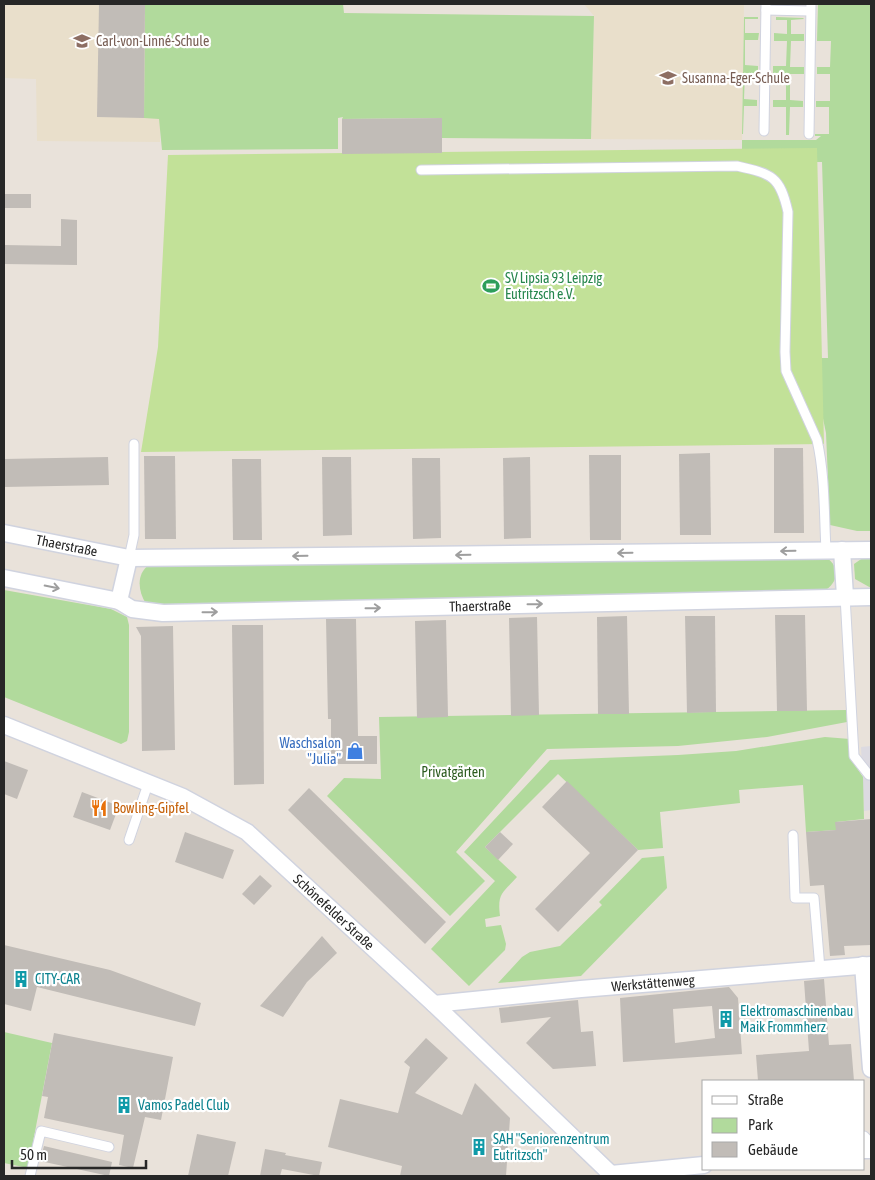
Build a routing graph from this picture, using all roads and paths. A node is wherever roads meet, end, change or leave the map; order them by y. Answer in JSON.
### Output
{"nodes":[{"id":1,"x":766,"y":7,"type":"edge"},
{"id":2,"x":811,"y":7,"type":"edge"},
{"id":3,"x":764,"y":131,"type":"dead end"},
{"id":4,"x":809,"y":134,"type":"dead end"},
{"id":5,"x":421,"y":170,"type":"dead end"},
{"id":6,"x":134,"y":444,"type":"dead end"},
{"id":7,"x":4,"y":533,"type":"edge"},
{"id":8,"x":826,"y":550,"type":"junction"},
{"id":9,"x":842,"y":550,"type":"junction"},
{"id":10,"x":871,"y":550,"type":"edge"},
{"id":11,"x":129,"y":558,"type":"junction"},
{"id":12,"x":4,"y":578,"type":"edge"},
{"id":13,"x":845,"y":596,"type":"junction"},
{"id":14,"x":871,"y":596,"type":"edge"},
{"id":15,"x":119,"y":601,"type":"junction"},
{"id":16,"x":4,"y":725,"type":"edge"},
{"id":17,"x":871,"y":774,"type":"edge"},
{"id":18,"x":148,"y":784,"type":"junction"},
{"id":19,"x":792,"y":835,"type":"dead end"},
{"id":20,"x":129,"y":840,"type":"dead end"},
{"id":21,"x":867,"y":965,"type":"edge"},
{"id":22,"x":820,"y":969,"type":"junction"},
{"id":23,"x":434,"y":1004,"type":"junction"},
{"id":24,"x":871,"y":1069,"type":"edge"},
{"id":25,"x":109,"y":1147,"type":"dead end"},
{"id":26,"x":702,"y":1165,"type":"edge"},
{"id":27,"x":612,"y":1175,"type":"edge"},
{"id":28,"x":30,"y":1176,"type":"edge"}],
"edges":[{"from":1,"to":2,"type":"lane"},
{"from":1,"to":3,"type":"lane"},
{"from":2,"to":4,"type":"lane"},
{"from":5,"to":8,"type":"lane"},
{"from":6,"to":11,"type":"lane"},
{"from":7,"to":11,"type":"street","name":"Thaerstraße"},
{"from":8,"to":9,"type":"street","name":"Thaerstraße"},
{"from":8,"to":11,"type":"street","name":"Thaerstraße","one_way":true},
{"from":9,"to":10,"type":"street","name":"Thaerstraße"},
{"from":9,"to":13,"type":"street"},
{"from":11,"to":15,"type":"street"},
{"from":12,"to":15,"type":"street","name":"Thaerstraße","one_way":true},
{"from":13,"to":14,"type":"street","name":"Thaerstraße"},
{"from":15,"to":13,"type":"street","name":"Thaerstraße","one_way":true},
{"from":13,"to":17,"type":"lane"},
{"from":16,"to":18,"type":"street","name":"Schönefelder Straße"},
{"from":18,"to":20,"type":"lane"},
{"from":18,"to":23,"type":"street","name":"Schönefelder Straße"},
{"from":19,"to":22,"type":"lane"},
{"from":21,"to":22,"type":"street","name":"Werkstättenweg"},
{"from":21,"to":24,"type":"street"},
{"from":22,"to":23,"type":"street","name":"Werkstättenweg"},
{"from":23,"to":27,"type":"street","name":"Schönefelder Straße"},
{"from":25,"to":28,"type":"lane"},
{"from":26,"to":27,"type":"street"}]}
